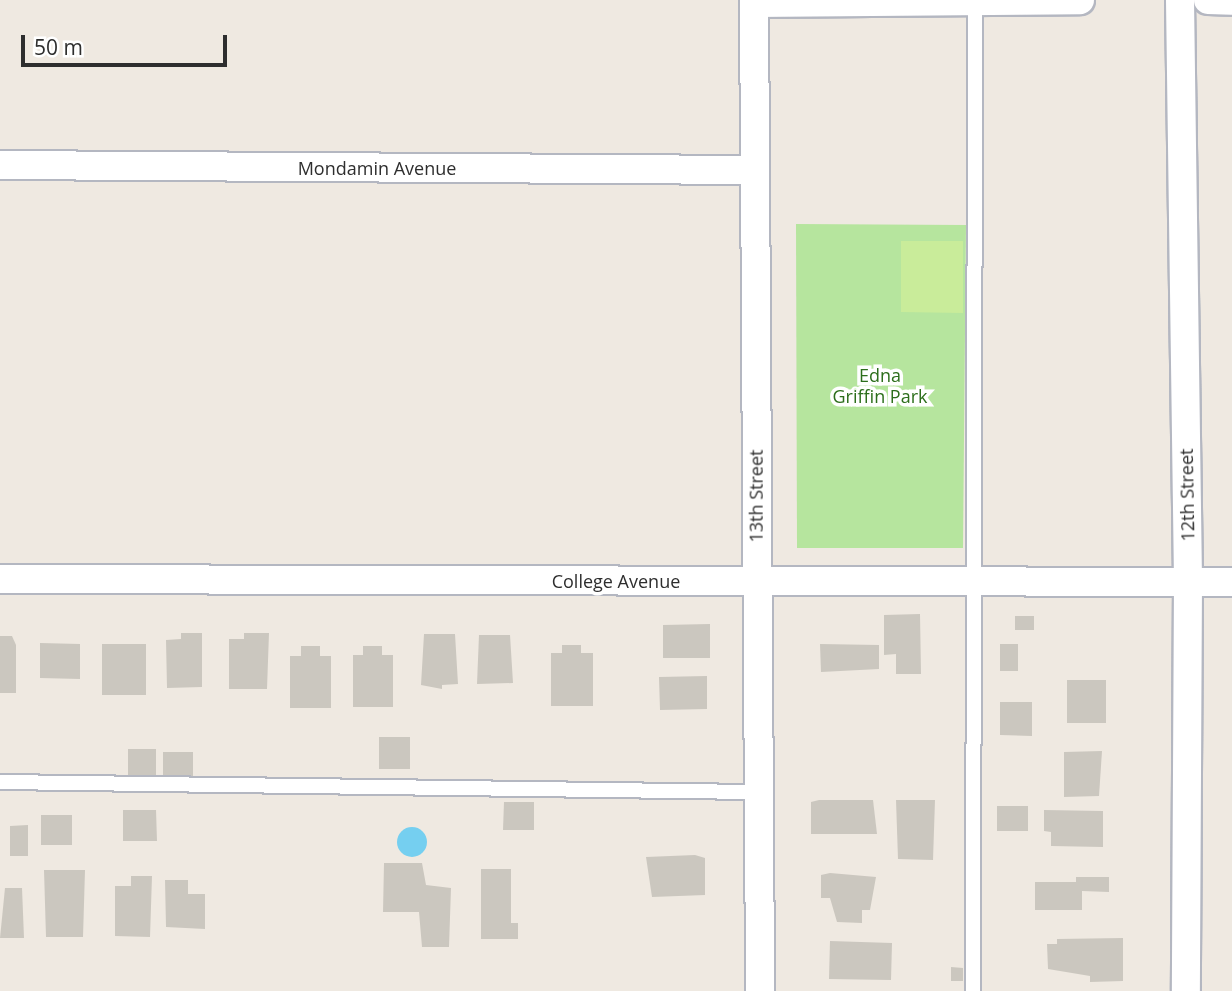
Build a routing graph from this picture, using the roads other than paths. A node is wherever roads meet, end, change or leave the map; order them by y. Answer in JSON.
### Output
{"nodes":[{"id":1,"x":1080,"y":0,"type":"edge"},
{"id":2,"x":1180,"y":0,"type":"edge"},
{"id":3,"x":1208,"y":0,"type":"edge"},
{"id":4,"x":975,"y":1,"type":"edge"},
{"id":5,"x":1232,"y":1,"type":"edge"},
{"id":6,"x":754,"y":2,"type":"edge"},
{"id":7,"x":0,"y":165,"type":"edge"},
{"id":8,"x":754,"y":170,"type":"junction"},
{"id":9,"x":0,"y":579,"type":"edge"},
{"id":10,"x":757,"y":582,"type":"junction"},
{"id":11,"x":976,"y":582,"type":"junction"},
{"id":12,"x":1188,"y":582,"type":"junction"},
{"id":13,"x":1232,"y":582,"type":"edge"},
{"id":14,"x":0,"y":782,"type":"edge"},
{"id":15,"x":758,"y":792,"type":"junction"},
{"id":16,"x":760,"y":991,"type":"edge"},
{"id":17,"x":973,"y":991,"type":"edge"},
{"id":18,"x":1186,"y":991,"type":"edge"}],
"edges":[{"from":1,"to":4,"type":"street"},
{"from":2,"to":12,"type":"street","name":"12th Street"},
{"from":3,"to":5,"type":"street"},
{"from":4,"to":6,"type":"street"},
{"from":4,"to":11,"type":"lane"},
{"from":6,"to":8,"type":"street","name":"13th Street"},
{"from":7,"to":8,"type":"street","name":"Mondamin Avenue"},
{"from":8,"to":10,"type":"street","name":"13th Street"},
{"from":9,"to":10,"type":"street","name":"College Avenue"},
{"from":10,"to":11,"type":"street","name":"College Avenue"},
{"from":10,"to":15,"type":"street","name":"13th Street"},
{"from":11,"to":12,"type":"street","name":"College Avenue"},
{"from":11,"to":17,"type":"lane"},
{"from":12,"to":13,"type":"street","name":"College Avenue"},
{"from":12,"to":18,"type":"street","name":"12th Street"},
{"from":14,"to":15,"type":"lane"},
{"from":15,"to":16,"type":"street","name":"13th Street"}]}
